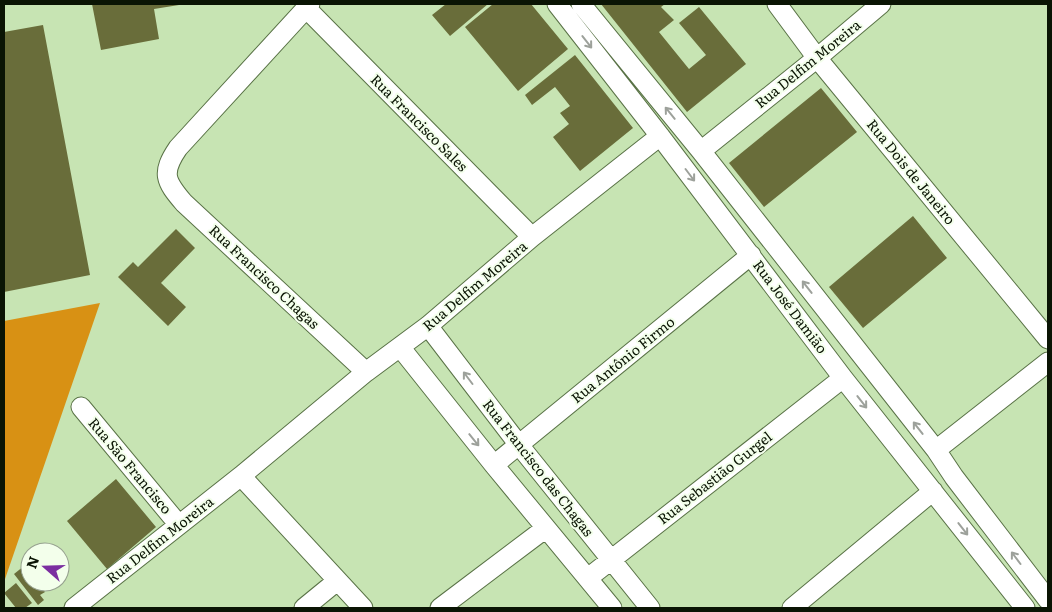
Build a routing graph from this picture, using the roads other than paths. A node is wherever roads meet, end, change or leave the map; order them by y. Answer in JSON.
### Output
{"nodes":[{"id":1,"x":557,"y":4,"type":"edge"},
{"id":2,"x":581,"y":4,"type":"edge"},
{"id":3,"x":777,"y":4,"type":"edge"},
{"id":4,"x":881,"y":4,"type":"edge"},
{"id":5,"x":308,"y":6,"type":"edge"},
{"id":6,"x":817,"y":58,"type":"junction"},
{"id":7,"x":660,"y":136,"type":"junction"},
{"id":8,"x":701,"y":151,"type":"junction"},
{"id":9,"x":532,"y":237,"type":"junction"},
{"id":10,"x":751,"y":255,"type":"junction"},
{"id":11,"x":826,"y":311,"type":"junction"},
{"id":12,"x":428,"y":326,"type":"junction"},
{"id":13,"x":806,"y":328,"type":"junction"},
{"id":14,"x":1048,"y":338,"type":"edge"},
{"id":15,"x":400,"y":347,"type":"junction"},
{"id":16,"x":1048,"y":362,"type":"edge"},
{"id":17,"x":366,"y":372,"type":"junction"},
{"id":18,"x":843,"y":378,"type":"junction"},
{"id":19,"x":82,"y":407,"type":"dead end"},
{"id":20,"x":519,"y":445,"type":"junction"},
{"id":21,"x":936,"y":450,"type":"junction"},
{"id":22,"x":494,"y":465,"type":"junction"},
{"id":23,"x":241,"y":476,"type":"junction"},
{"id":24,"x":933,"y":491,"type":"junction"},
{"id":25,"x":179,"y":525,"type":"junction"},
{"id":26,"x":546,"y":528,"type":"junction"},
{"id":27,"x":611,"y":560,"type":"junction"},
{"id":28,"x":588,"y":578,"type":"junction"},
{"id":29,"x":337,"y":581,"type":"junction"},
{"id":30,"x":1042,"y":602,"type":"edge"},
{"id":31,"x":74,"y":608,"type":"edge"},
{"id":32,"x":304,"y":608,"type":"edge"},
{"id":33,"x":363,"y":608,"type":"edge"},
{"id":34,"x":440,"y":608,"type":"edge"},
{"id":35,"x":612,"y":608,"type":"edge"},
{"id":36,"x":650,"y":608,"type":"edge"},
{"id":37,"x":792,"y":608,"type":"edge"},
{"id":38,"x":1025,"y":608,"type":"edge"}],
"edges":[{"from":1,"to":7,"type":"street","name":"Rua José Damião","one_way":true},
{"from":8,"to":2,"type":"street","name":"Rua José Damião","one_way":true},
{"from":3,"to":6,"type":"street","name":"Rua Dois de Janeiro"},
{"from":4,"to":6,"type":"street","name":"Rua Delfim Moreira"},
{"from":5,"to":9,"type":"street","name":"Rua Francisco Sales"},
{"from":5,"to":17,"type":"street","name":"Rua Francisco Chagas"},
{"from":6,"to":8,"type":"street","name":"Rua Delfim Moreira"},
{"from":6,"to":14,"type":"street","name":"Rua Dois de Janeiro"},
{"from":7,"to":8,"type":"street"},
{"from":7,"to":9,"type":"street","name":"Rua Delfim Moreira"},
{"from":7,"to":10,"type":"street","name":"Rua José Damião","one_way":true},
{"from":11,"to":8,"type":"street","name":"Rua José Damião","one_way":true},
{"from":9,"to":12,"type":"street","name":"Rua Delfim Moreira"},
{"from":10,"to":13,"type":"street","name":"Rua José Damião"},
{"from":10,"to":20,"type":"street","name":"Rua Antônio Firmo"},
{"from":11,"to":13,"type":"street"},
{"from":21,"to":11,"type":"street","name":"Rua José Damião","one_way":true},
{"from":12,"to":15,"type":"street","name":"Rua Delfim Moreira"},
{"from":20,"to":12,"type":"street","name":"Rua Francisco das Chagas","one_way":true},
{"from":13,"to":18,"type":"street","name":"Rua José Damião"},
{"from":15,"to":17,"type":"street","name":"Rua Delfim Moreira"},
{"from":15,"to":22,"type":"street","one_way":true},
{"from":16,"to":21,"type":"street"},
{"from":17,"to":23,"type":"street","name":"Rua Delfim Moreira"},
{"from":18,"to":24,"type":"street","name":"Rua José Damião","one_way":true},
{"from":18,"to":27,"type":"street","name":"Rua Sebastião Gurgel"},
{"from":19,"to":25,"type":"street","name":"Rua São Francisco"},
{"from":20,"to":22,"type":"street","name":"Rua Antônio Firmo"},
{"from":20,"to":27,"type":"street","name":"Rua Francisco das Chagas"},
{"from":30,"to":21,"type":"street","name":"Rua José Damião","one_way":true},
{"from":22,"to":26,"type":"street"},
{"from":23,"to":25,"type":"street","name":"Rua Delfim Moreira"},
{"from":23,"to":29,"type":"street"},
{"from":24,"to":37,"type":"street"},
{"from":24,"to":38,"type":"street","name":"Rua José Damião","one_way":true},
{"from":25,"to":31,"type":"street","name":"Rua Delfim Moreira"},
{"from":26,"to":28,"type":"street"},
{"from":26,"to":34,"type":"street"},
{"from":27,"to":28,"type":"street","name":"Rua Sebastião Gurgel"},
{"from":27,"to":36,"type":"street","name":"Rua Francisco das Chagas"},
{"from":28,"to":35,"type":"street"},
{"from":29,"to":32,"type":"street"},
{"from":29,"to":33,"type":"street"}]}
